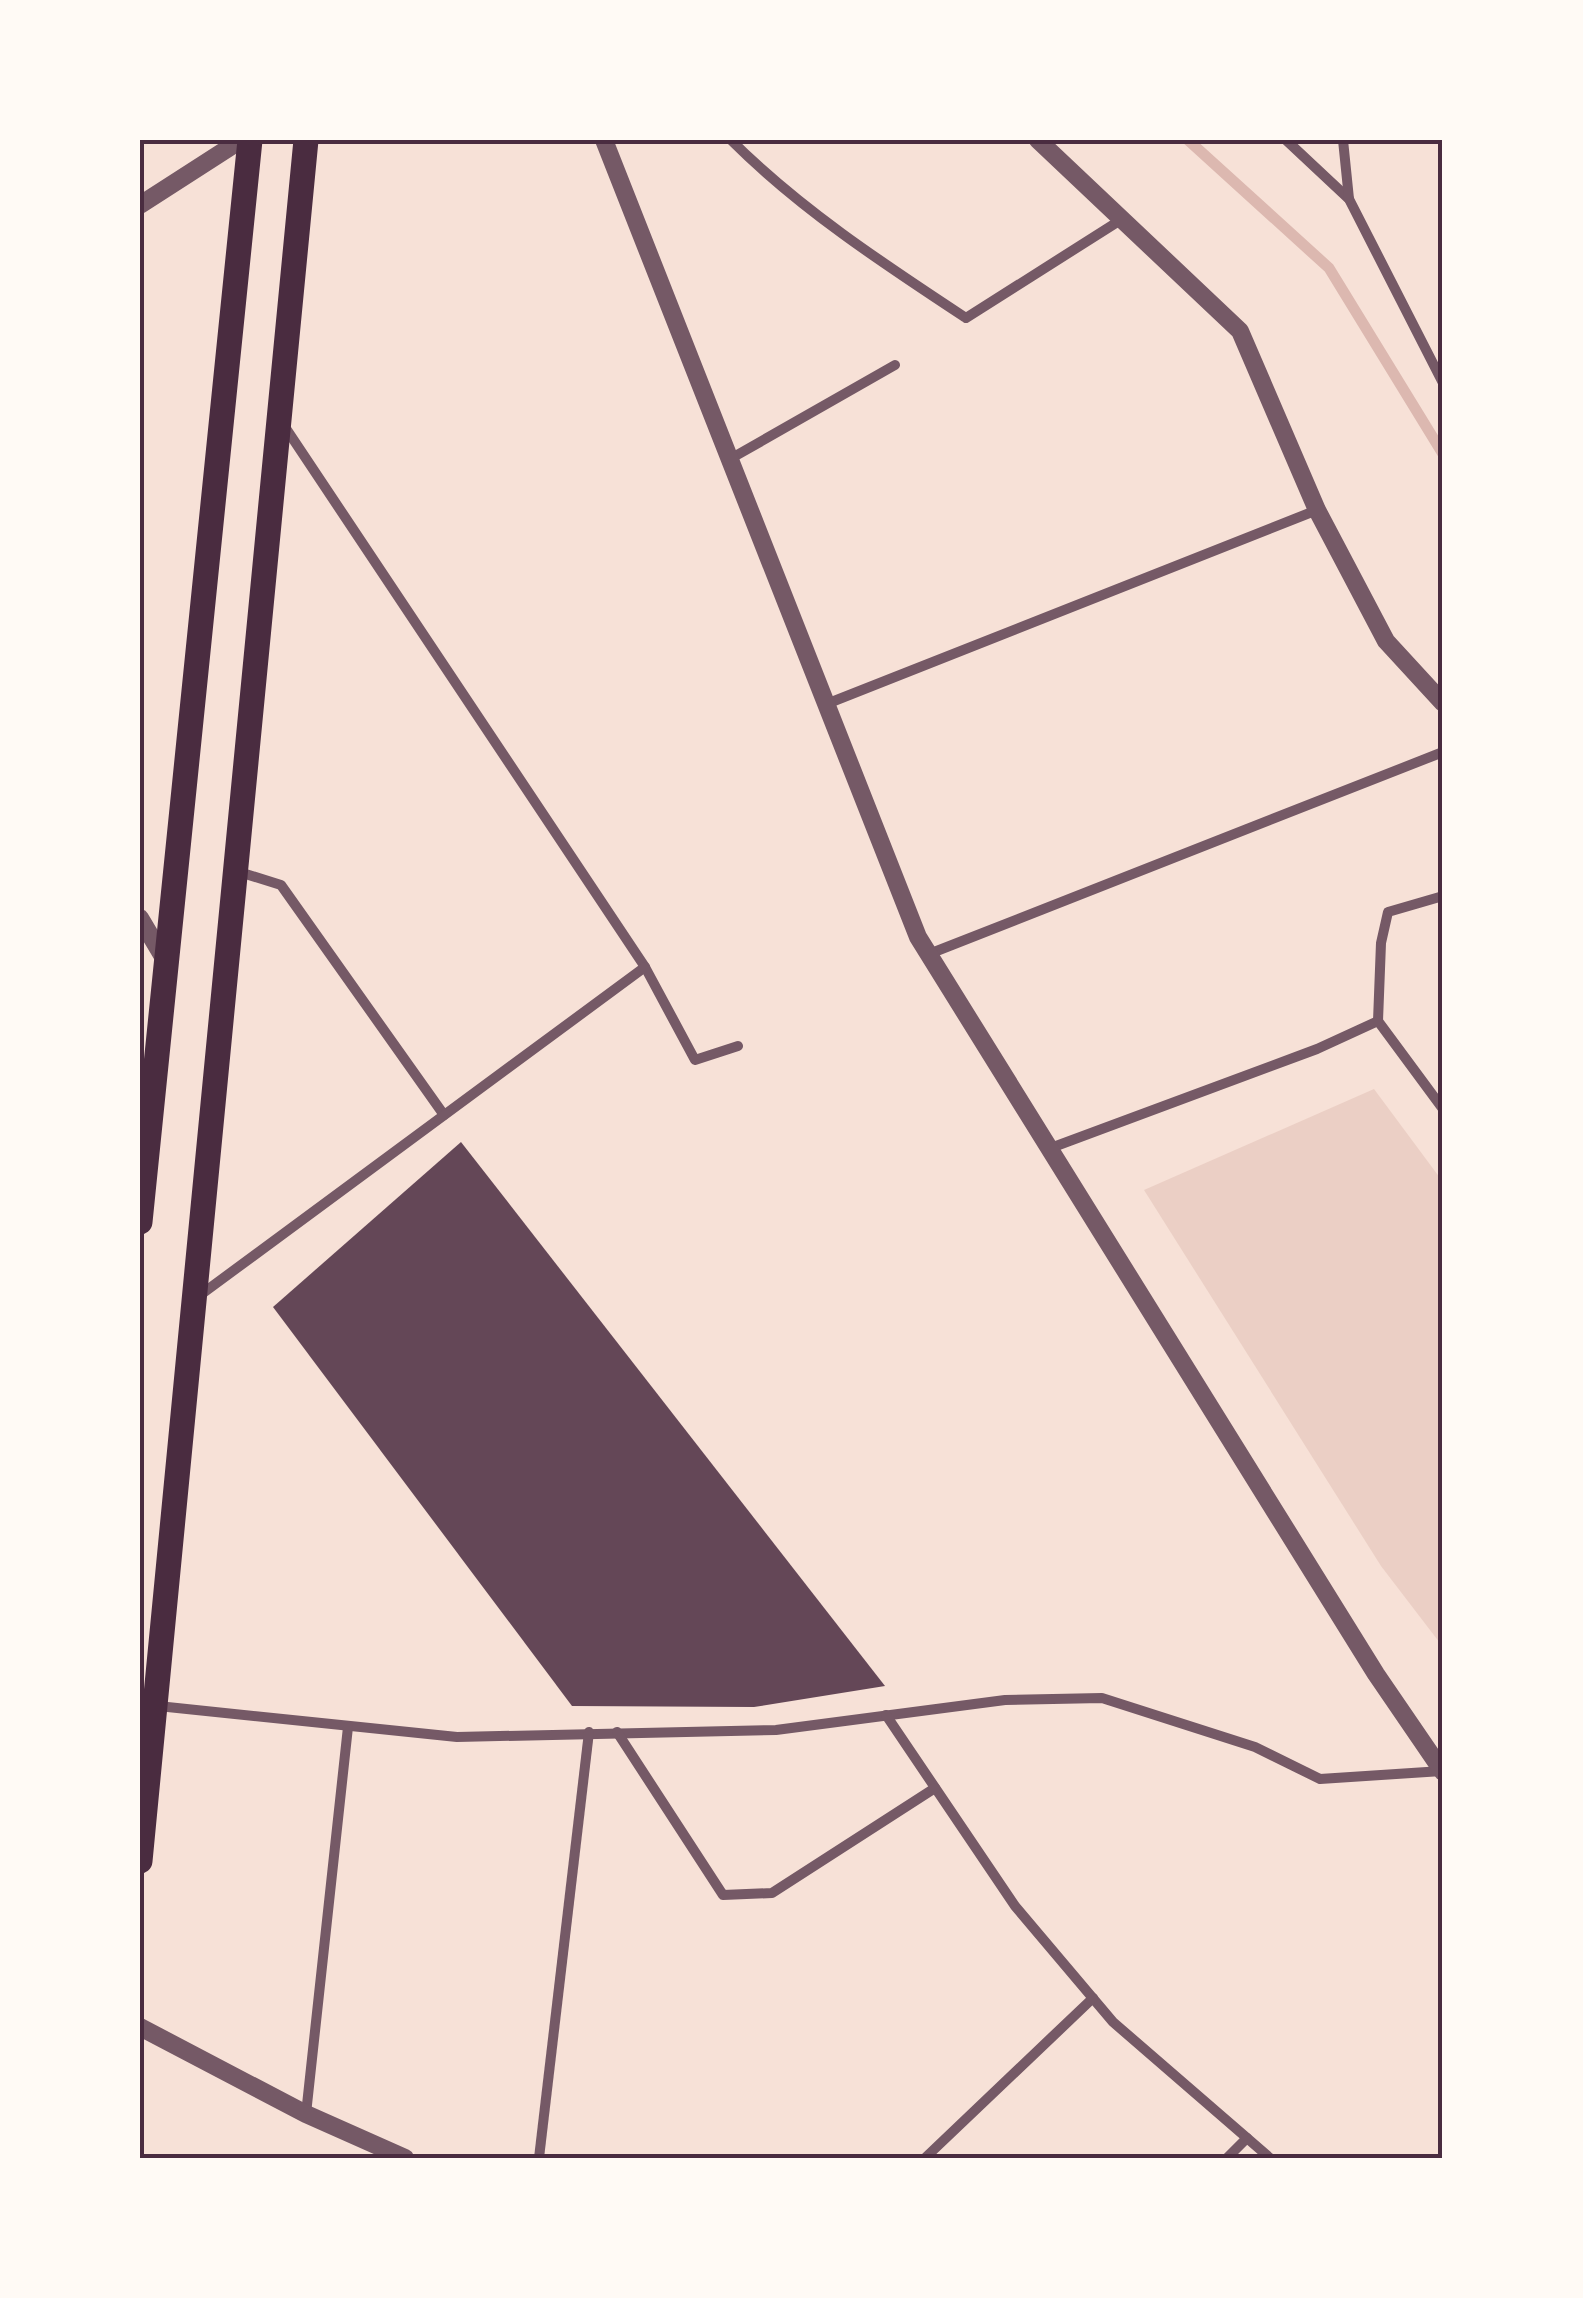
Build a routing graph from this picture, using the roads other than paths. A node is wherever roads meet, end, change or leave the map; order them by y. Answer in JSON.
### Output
{"nodes":[{"id":1,"x":241,"y":140,"type":"edge"},
{"id":2,"x":250,"y":140,"type":"edge"},
{"id":3,"x":306,"y":140,"type":"edge"},
{"id":4,"x":604,"y":140,"type":"edge"},
{"id":5,"x":730,"y":140,"type":"edge"},
{"id":6,"x":1038,"y":140,"type":"edge"},
{"id":7,"x":1286,"y":140,"type":"edge"},
{"id":8,"x":1343,"y":140,"type":"edge"},
{"id":9,"x":1349,"y":199,"type":"junction"},
{"id":10,"x":140,"y":205,"type":"edge"},
{"id":11,"x":1120,"y":221,"type":"junction"},
{"id":12,"x":895,"y":365,"type":"dead end"},
{"id":13,"x":1443,"y":383,"type":"edge"},
{"id":14,"x":280,"y":419,"type":"junction"},
{"id":15,"x":730,"y":458,"type":"junction"},
{"id":16,"x":1317,"y":510,"type":"junction"},
{"id":17,"x":829,"y":703,"type":"junction"},
{"id":18,"x":1443,"y":703,"type":"edge"},
{"id":19,"x":1443,"y":752,"type":"edge"},
{"id":20,"x":236,"y":870,"type":"junction"},
{"id":21,"x":1443,"y":896,"type":"edge"},
{"id":22,"x":140,"y":918,"type":"edge"},
{"id":23,"x":929,"y":954,"type":"junction"},
{"id":24,"x":165,"y":960,"type":"junction"},
{"id":25,"x":645,"y":968,"type":"junction"},
{"id":26,"x":1378,"y":1021,"type":"junction"},
{"id":27,"x":738,"y":1046,"type":"dead end"},
{"id":28,"x":1443,"y":1109,"type":"edge"},
{"id":29,"x":444,"y":1115,"type":"junction"},
{"id":30,"x":1048,"y":1149,"type":"junction"},
{"id":31,"x":140,"y":1222,"type":"edge"},
{"id":32,"x":194,"y":1300,"type":"junction"},
{"id":33,"x":154,"y":1706,"type":"junction"},
{"id":34,"x":886,"y":1715,"type":"junction"},
{"id":35,"x":348,"y":1727,"type":"junction"},
{"id":36,"x":589,"y":1732,"type":"junction"},
{"id":37,"x":617,"y":1732,"type":"junction"},
{"id":38,"x":1443,"y":1771,"type":"edge"},
{"id":39,"x":935,"y":1788,"type":"junction"},
{"id":40,"x":140,"y":1860,"type":"edge"},
{"id":41,"x":1093,"y":1998,"type":"junction"},
{"id":42,"x":140,"y":2027,"type":"edge"},
{"id":43,"x":306,"y":2114,"type":"junction"},
{"id":44,"x":1247,"y":2138,"type":"junction"},
{"id":45,"x":405,"y":2158,"type":"edge"},
{"id":46,"x":538,"y":2158,"type":"edge"},
{"id":47,"x":926,"y":2158,"type":"edge"},
{"id":48,"x":1227,"y":2158,"type":"edge"},
{"id":49,"x":1270,"y":2158,"type":"edge"}],
"edges":[{"from":1,"to":10,"type":"street"},
{"from":2,"to":24,"type":"main road"},
{"from":3,"to":14,"type":"main road"},
{"from":4,"to":15,"type":"street"},
{"from":5,"to":11,"type":"street"},
{"from":6,"to":11,"type":"street"},
{"from":7,"to":9,"type":"street"},
{"from":8,"to":9,"type":"street"},
{"from":9,"to":13,"type":"street"},
{"from":11,"to":16,"type":"street"},
{"from":12,"to":15,"type":"street"},
{"from":14,"to":20,"type":"main road"},
{"from":14,"to":25,"type":"street"},
{"from":15,"to":17,"type":"street"},
{"from":16,"to":17,"type":"street"},
{"from":16,"to":18,"type":"street"},
{"from":17,"to":23,"type":"street"},
{"from":19,"to":23,"type":"street"},
{"from":20,"to":29,"type":"street"},
{"from":20,"to":32,"type":"main road"},
{"from":21,"to":26,"type":"street"},
{"from":22,"to":24,"type":"street"},
{"from":23,"to":30,"type":"street"},
{"from":24,"to":31,"type":"main road"},
{"from":25,"to":27,"type":"street"},
{"from":25,"to":29,"type":"street"},
{"from":26,"to":28,"type":"street"},
{"from":26,"to":30,"type":"street"},
{"from":29,"to":32,"type":"street"},
{"from":30,"to":38,"type":"street"},
{"from":32,"to":33,"type":"main road"},
{"from":33,"to":35,"type":"street"},
{"from":33,"to":40,"type":"main road"},
{"from":34,"to":37,"type":"street"},
{"from":34,"to":38,"type":"street"},
{"from":34,"to":39,"type":"street"},
{"from":35,"to":36,"type":"street"},
{"from":35,"to":43,"type":"street"},
{"from":36,"to":37,"type":"street"},
{"from":36,"to":46,"type":"street"},
{"from":37,"to":39,"type":"street"},
{"from":39,"to":41,"type":"street"},
{"from":41,"to":44,"type":"street"},
{"from":41,"to":47,"type":"street"},
{"from":42,"to":43,"type":"street"},
{"from":43,"to":45,"type":"street"},
{"from":44,"to":48,"type":"street"},
{"from":44,"to":49,"type":"street"}]}
